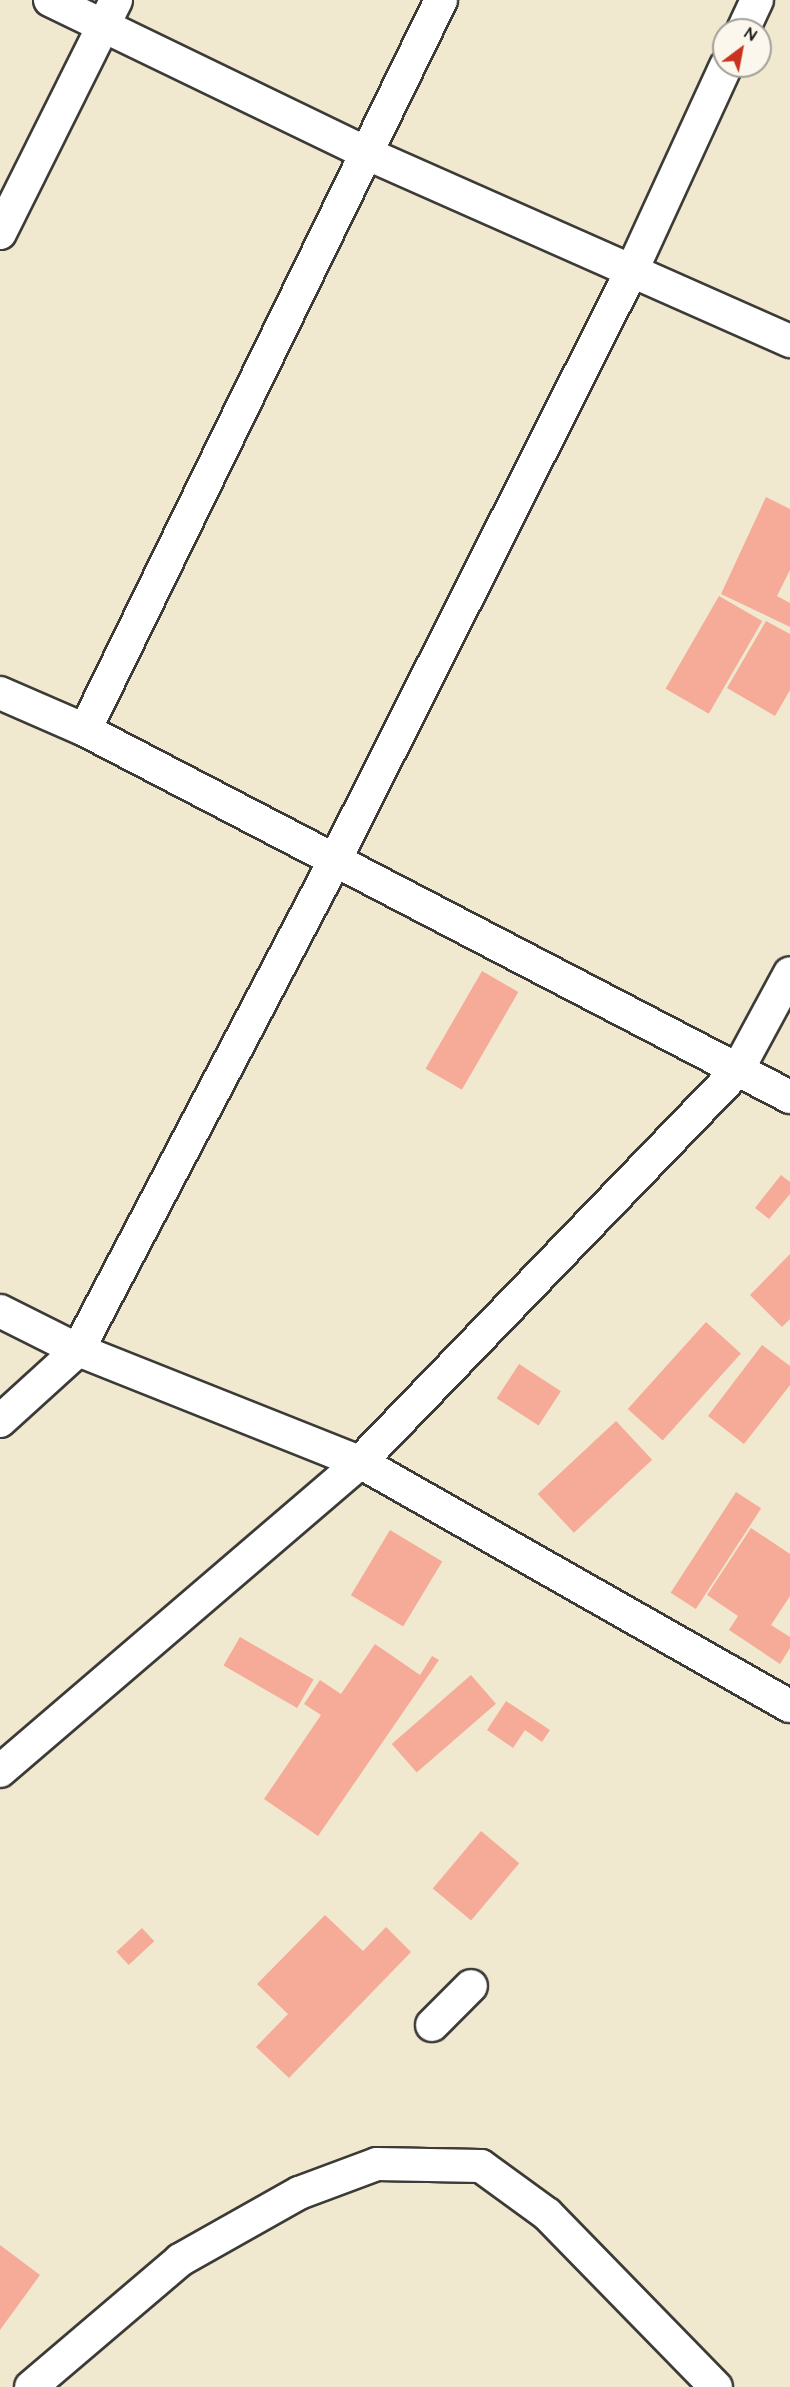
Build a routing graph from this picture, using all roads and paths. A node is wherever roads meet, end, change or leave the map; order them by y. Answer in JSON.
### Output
{"nodes":[{"id":1,"x":50,"y":0,"type":"edge"},
{"id":2,"x":441,"y":0,"type":"edge"},
{"id":3,"x":757,"y":0,"type":"edge"},
{"id":4,"x":110,"y":12,"type":"edge"},
{"id":5,"x":749,"y":18,"type":"edge"},
{"id":6,"x":720,"y":78,"type":"edge"},
{"id":7,"x":368,"y":154,"type":"junction"},
{"id":8,"x":0,"y":233,"type":"edge"},
{"id":9,"x":633,"y":268,"type":"junction"},
{"id":10,"x":790,"y":341,"type":"edge"},
{"id":11,"x":0,"y":693,"type":"edge"},
{"id":12,"x":85,"y":730,"type":"junction"},
{"id":13,"x":334,"y":862,"type":"junction"},
{"id":14,"x":790,"y":973,"type":"edge"},
{"id":15,"x":737,"y":1071,"type":"junction"},
{"id":16,"x":790,"y":1097,"type":"edge"},
{"id":17,"x":0,"y":1311,"type":"edge"},
{"id":18,"x":78,"y":1350,"type":"junction"},
{"id":19,"x":0,"y":1421,"type":"edge"},
{"id":20,"x":360,"y":1462,"type":"junction"},
{"id":21,"x":790,"y":1707,"type":"edge"},
{"id":22,"x":0,"y":1771,"type":"edge"},
{"id":23,"x":471,"y":1986,"type":"dead end"},
{"id":24,"x":432,"y":2025,"type":"dead end"},
{"id":25,"x":31,"y":2387,"type":"edge"},
{"id":26,"x":716,"y":2387,"type":"edge"}],
"edges":[{"from":1,"to":4,"type":"street"},
{"from":2,"to":7,"type":"street"},
{"from":3,"to":5,"type":"street"},
{"from":4,"to":7,"type":"street"},
{"from":4,"to":8,"type":"street"},
{"from":6,"to":9,"type":"street"},
{"from":7,"to":9,"type":"street"},
{"from":7,"to":12,"type":"street"},
{"from":9,"to":10,"type":"street"},
{"from":9,"to":13,"type":"street"},
{"from":11,"to":12,"type":"street"},
{"from":12,"to":13,"type":"street"},
{"from":13,"to":15,"type":"street"},
{"from":13,"to":18,"type":"street"},
{"from":14,"to":15,"type":"street"},
{"from":15,"to":16,"type":"street"},
{"from":15,"to":20,"type":"street"},
{"from":17,"to":18,"type":"street"},
{"from":18,"to":19,"type":"street"},
{"from":18,"to":20,"type":"street"},
{"from":20,"to":21,"type":"street"},
{"from":20,"to":22,"type":"street"},
{"from":23,"to":24,"type":"street"},
{"from":25,"to":26,"type":"street"}]}
